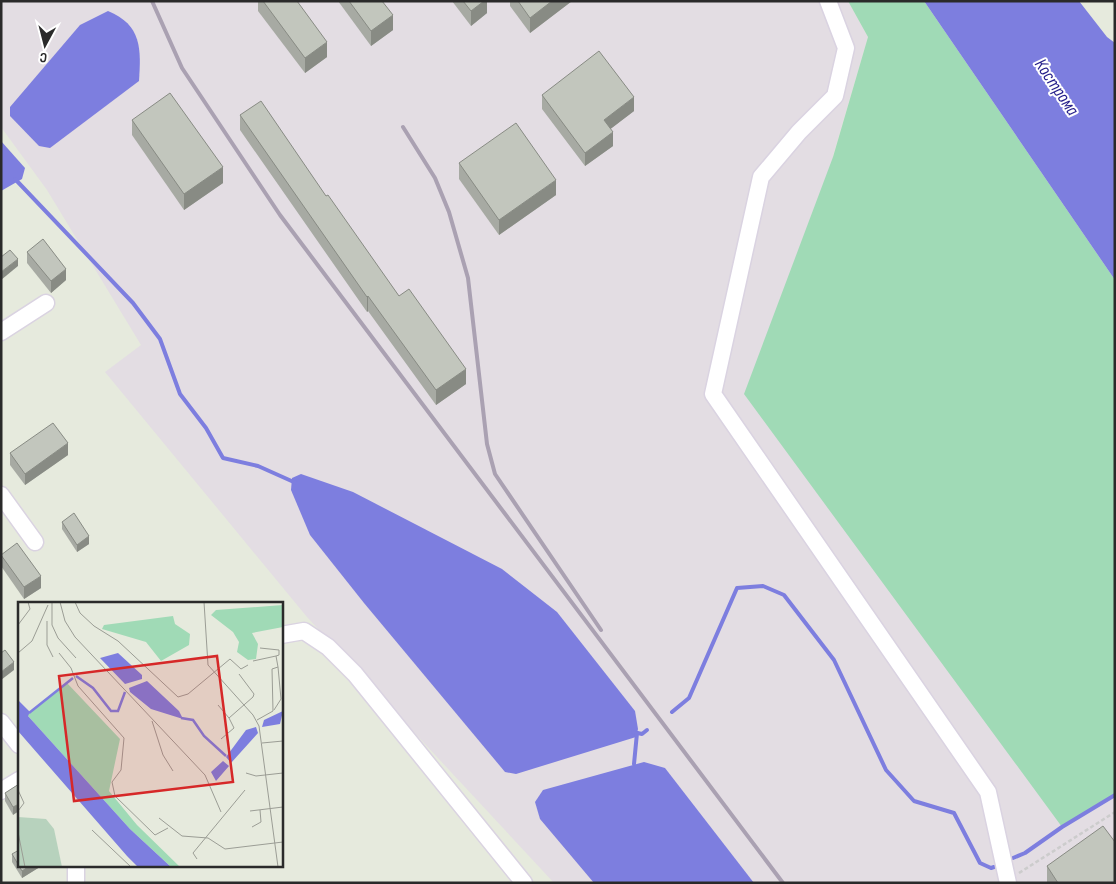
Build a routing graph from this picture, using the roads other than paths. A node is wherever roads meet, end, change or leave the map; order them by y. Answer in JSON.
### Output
{"nodes":[{"id":1,"x":828,"y":1,"type":"edge"},
{"id":2,"x":46,"y":303,"type":"dead end"},
{"id":3,"x":1,"y":332,"type":"edge"},
{"id":4,"x":1,"y":494,"type":"edge"},
{"id":5,"x":35,"y":542,"type":"dead end"},
{"id":6,"x":282,"y":635,"type":"edge"},
{"id":7,"x":1,"y":722,"type":"edge"},
{"id":8,"x":18,"y":744,"type":"edge"},
{"id":9,"x":18,"y":781,"type":"edge"},
{"id":10,"x":1,"y":792,"type":"edge"},
{"id":11,"x":76,"y":866,"type":"edge"},
{"id":12,"x":1008,"y":881,"type":"edge"},
{"id":13,"x":76,"y":883,"type":"edge"},
{"id":14,"x":524,"y":883,"type":"edge"}],
"edges":[{"from":1,"to":12,"type":"street"},
{"from":2,"to":3,"type":"street"},
{"from":4,"to":5,"type":"street"},
{"from":6,"to":14,"type":"street"},
{"from":7,"to":8,"type":"street"},
{"from":9,"to":10,"type":"street"},
{"from":11,"to":13,"type":"street"}]}
